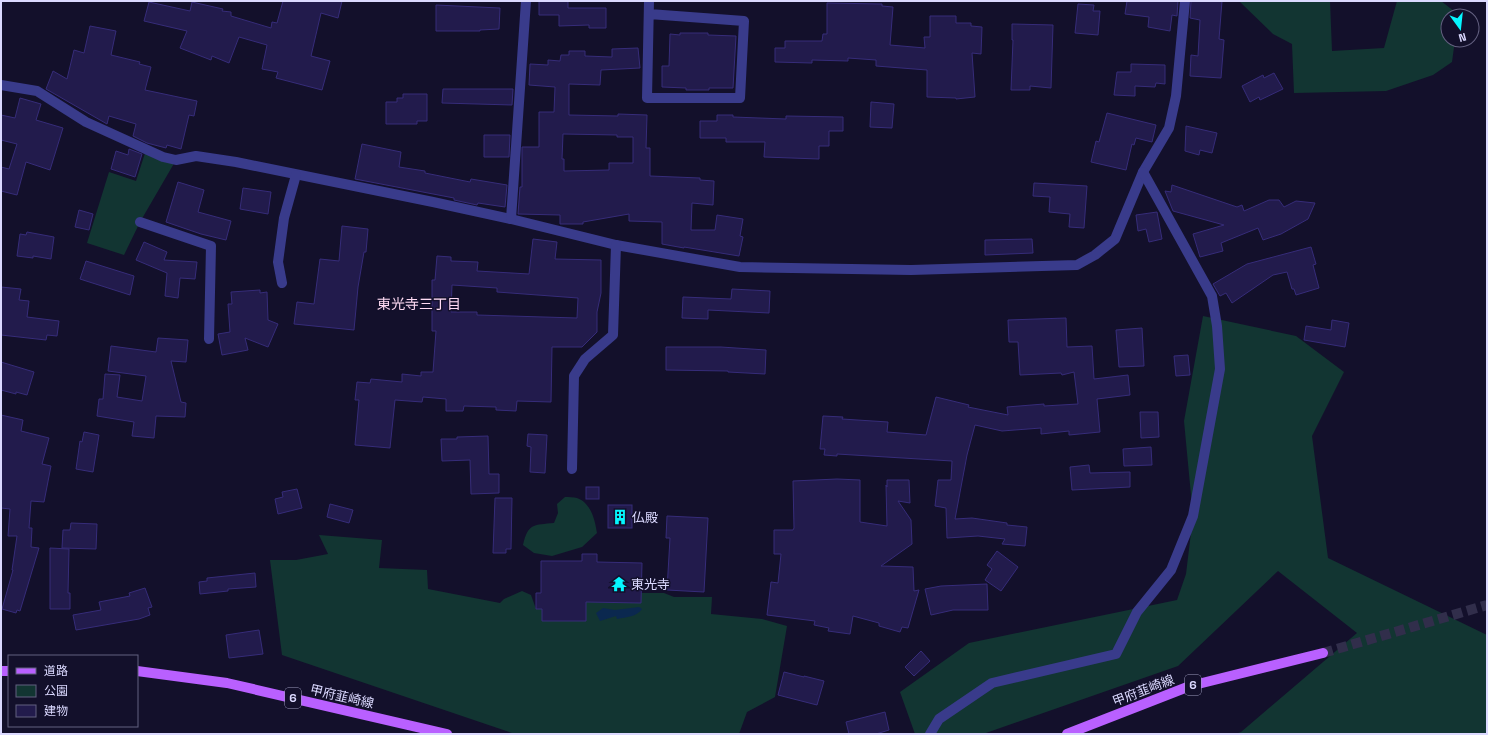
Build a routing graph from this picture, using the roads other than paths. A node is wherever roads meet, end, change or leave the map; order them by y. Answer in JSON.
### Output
{"nodes":[{"id":1,"x":526,"y":1,"type":"edge"},
{"id":2,"x":649,"y":1,"type":"edge"},
{"id":3,"x":1186,"y":1,"type":"edge"},
{"id":4,"x":649,"y":14,"type":"junction"},
{"id":5,"x":1,"y":85,"type":"edge"},
{"id":6,"x":1143,"y":172,"type":"junction"},
{"id":7,"x":296,"y":175,"type":"junction"},
{"id":8,"x":512,"y":219,"type":"junction"},
{"id":9,"x":140,"y":222,"type":"dead end"},
{"id":10,"x":616,"y":245,"type":"junction"},
{"id":11,"x":282,"y":283,"type":"dead end"},
{"id":12,"x":209,"y":339,"type":"dead end"},
{"id":13,"x":572,"y":469,"type":"dead end"},
{"id":14,"x":1323,"y":653,"type":"tunnel mouth"},
{"id":15,"x":138,"y":671,"type":"edge"},
{"id":16,"x":447,"y":734,"type":"edge"},
{"id":17,"x":930,"y":734,"type":"edge"},
{"id":18,"x":1067,"y":734,"type":"edge"}],
"edges":[{"from":1,"to":8,"type":"street"},
{"from":2,"to":4,"type":"street"},
{"from":3,"to":6,"type":"street"},
{"from":4,"to":4,"type":"street"},
{"from":5,"to":7,"type":"street"},
{"from":6,"to":10,"type":"street"},
{"from":6,"to":17,"type":"street"},
{"from":7,"to":8,"type":"street"},
{"from":7,"to":11,"type":"street"},
{"from":8,"to":10,"type":"street"},
{"from":9,"to":12,"type":"street"},
{"from":10,"to":13,"type":"street"},
{"from":14,"to":18,"type":"main road","name":"甲府韮崎線","number":"6"},
{"from":15,"to":16,"type":"main road","name":"甲府韮崎線","number":"6"}]}
